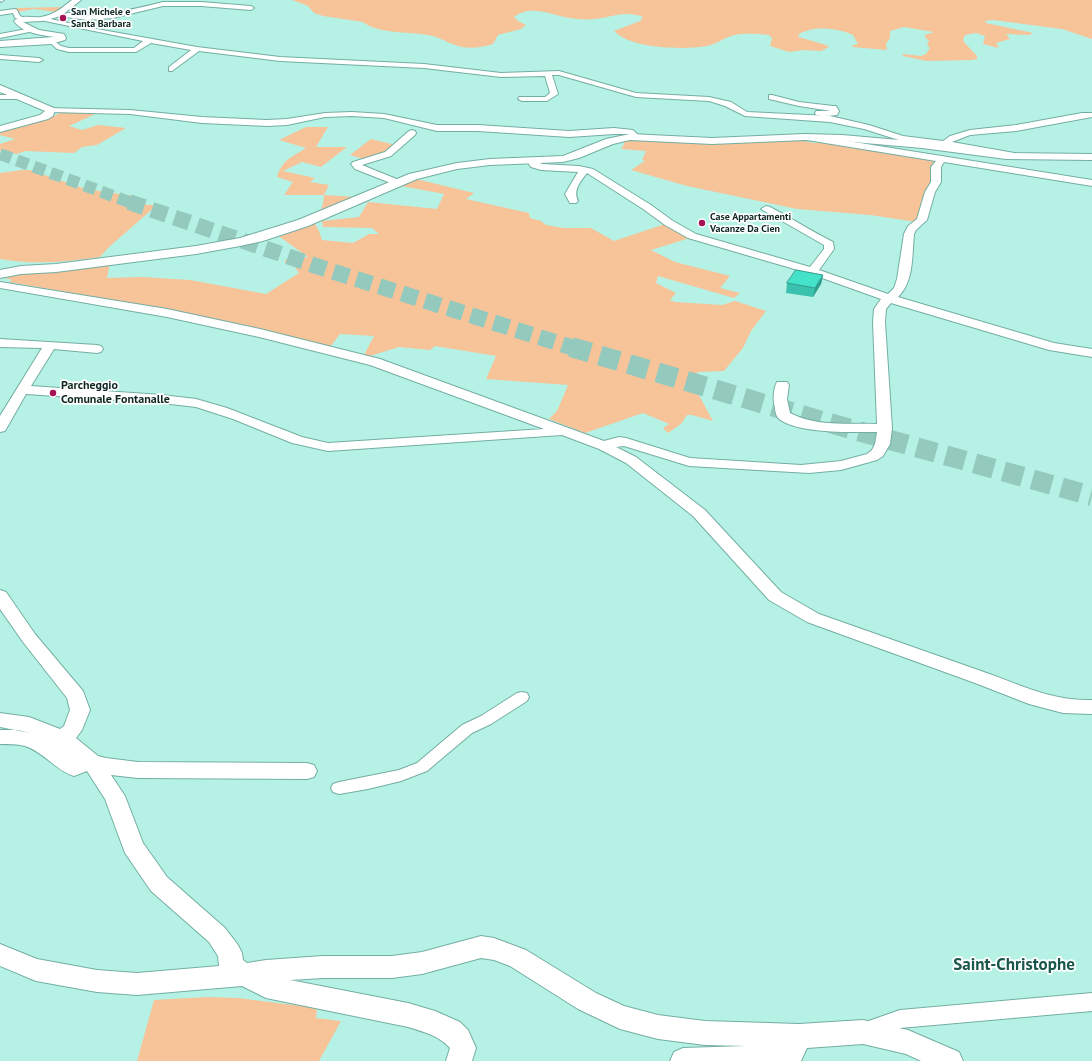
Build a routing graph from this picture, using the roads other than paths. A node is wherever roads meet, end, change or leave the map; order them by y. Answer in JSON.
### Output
{"nodes":[{"id":1,"x":75,"y":0,"type":"edge"},
{"id":2,"x":251,"y":8,"type":"dead end"},
{"id":3,"x":0,"y":12,"type":"edge"},
{"id":4,"x":58,"y":14,"type":"junction"},
{"id":5,"x":0,"y":19,"type":"edge"},
{"id":6,"x":21,"y":19,"type":"junction"},
{"id":7,"x":42,"y":19,"type":"junction"},
{"id":8,"x":32,"y":30,"type":"junction"},
{"id":9,"x":0,"y":36,"type":"edge"},
{"id":10,"x":0,"y":40,"type":"edge"},
{"id":11,"x":150,"y":40,"type":"junction"},
{"id":12,"x":51,"y":41,"type":"junction"},
{"id":13,"x":17,"y":43,"type":"junction"},
{"id":14,"x":0,"y":44,"type":"edge"},
{"id":15,"x":197,"y":49,"type":"junction"},
{"id":16,"x":0,"y":57,"type":"edge"},
{"id":17,"x":39,"y":60,"type":"dead end"},
{"id":18,"x":172,"y":69,"type":"dead end"},
{"id":19,"x":548,"y":73,"type":"junction"},
{"id":20,"x":0,"y":88,"type":"edge"},
{"id":21,"x":0,"y":97,"type":"edge"},
{"id":22,"x":772,"y":97,"type":"dead end"},
{"id":23,"x":18,"y":98,"type":"junction"},
{"id":24,"x":522,"y":100,"type":"dead end"},
{"id":25,"x":50,"y":110,"type":"junction"},
{"id":26,"x":1092,"y":115,"type":"edge"},
{"id":27,"x":818,"y":118,"type":"junction"},
{"id":28,"x":0,"y":129,"type":"edge"},
{"id":29,"x":412,"y":133,"type":"dead end"},
{"id":30,"x":635,"y":136,"type":"junction"},
{"id":31,"x":805,"y":137,"type":"junction"},
{"id":32,"x":948,"y":145,"type":"junction"},
{"id":33,"x":1017,"y":156,"type":"junction"},
{"id":34,"x":1092,"y":157,"type":"edge"},
{"id":35,"x":942,"y":159,"type":"junction"},
{"id":36,"x":532,"y":161,"type":"junction"},
{"id":37,"x":584,"y":170,"type":"junction"},
{"id":38,"x":396,"y":182,"type":"junction"},
{"id":39,"x":1092,"y":183,"type":"edge"},
{"id":40,"x":573,"y":201,"type":"dead end"},
{"id":41,"x":766,"y":209,"type":"dead end"},
{"id":42,"x":0,"y":265,"type":"edge"},
{"id":43,"x":34,"y":268,"type":"junction"},
{"id":44,"x":812,"y":271,"type":"junction"},
{"id":45,"x":1,"y":282,"type":"edge"},
{"id":46,"x":891,"y":299,"type":"junction"},
{"id":47,"x":0,"y":344,"type":"edge"},
{"id":48,"x":50,"y":345,"type":"junction"},
{"id":49,"x":97,"y":350,"type":"dead end"},
{"id":50,"x":1092,"y":353,"type":"edge"},
{"id":51,"x":782,"y":385,"type":"dead end"},
{"id":52,"x":22,"y":390,"type":"junction"},
{"id":53,"x":0,"y":428,"type":"edge"},
{"id":54,"x":885,"y":428,"type":"junction"},
{"id":55,"x":561,"y":431,"type":"junction"},
{"id":56,"x":604,"y":446,"type":"junction"},
{"id":57,"x":0,"y":596,"type":"edge"},
{"id":58,"x":522,"y":697,"type":"dead end"},
{"id":59,"x":1092,"y":707,"type":"edge"},
{"id":60,"x":0,"y":720,"type":"edge"},
{"id":61,"x":0,"y":737,"type":"edge"},
{"id":62,"x":63,"y":739,"type":"junction"},
{"id":63,"x":91,"y":761,"type":"junction"},
{"id":64,"x":307,"y":771,"type":"dead end"},
{"id":65,"x":339,"y":788,"type":"dead end"},
{"id":66,"x":0,"y":955,"type":"edge"},
{"id":67,"x":244,"y":975,"type":"junction"},
{"id":68,"x":1092,"y":1002,"type":"edge"},
{"id":69,"x":862,"y":1032,"type":"junction"},
{"id":70,"x":799,"y":1036,"type":"junction"},
{"id":71,"x":459,"y":1061,"type":"edge"},
{"id":72,"x":683,"y":1061,"type":"edge"},
{"id":73,"x":950,"y":1061,"type":"edge"}],
"edges":[{"from":1,"to":4,"type":"street"},
{"from":2,"to":4,"type":"street"},
{"from":3,"to":6,"type":"street"},
{"from":4,"to":7,"type":"street"},
{"from":5,"to":6,"type":"street"},
{"from":6,"to":7,"type":"street"},
{"from":6,"to":8,"type":"street"},
{"from":7,"to":11,"type":"street"},
{"from":8,"to":9,"type":"street"},
{"from":8,"to":12,"type":"street"},
{"from":10,"to":13,"type":"street"},
{"from":11,"to":12,"type":"street"},
{"from":11,"to":15,"type":"street"},
{"from":12,"to":13,"type":"street"},
{"from":13,"to":14,"type":"street"},
{"from":15,"to":18,"type":"street"},
{"from":15,"to":19,"type":"street"},
{"from":16,"to":17,"type":"street"},
{"from":19,"to":24,"type":"street"},
{"from":19,"to":27,"type":"street"},
{"from":20,"to":23,"type":"street"},
{"from":21,"to":23,"type":"street"},
{"from":22,"to":27,"type":"street"},
{"from":23,"to":25,"type":"street"},
{"from":25,"to":28,"type":"street"},
{"from":25,"to":30,"type":"street"},
{"from":26,"to":32,"type":"street"},
{"from":27,"to":32,"type":"street"},
{"from":29,"to":38,"type":"street"},
{"from":30,"to":31,"type":"street"},
{"from":30,"to":36,"type":"street"},
{"from":31,"to":33,"type":"street"},
{"from":31,"to":35,"type":"street"},
{"from":32,"to":33,"type":"street"},
{"from":33,"to":34,"type":"street"},
{"from":35,"to":39,"type":"street"},
{"from":35,"to":46,"type":"street"},
{"from":36,"to":37,"type":"street"},
{"from":36,"to":38,"type":"street"},
{"from":37,"to":40,"type":"street"},
{"from":37,"to":44,"type":"street"},
{"from":38,"to":43,"type":"street"},
{"from":41,"to":44,"type":"street"},
{"from":42,"to":43,"type":"street"},
{"from":42,"to":45,"type":"street"},
{"from":43,"to":45,"type":"street"},
{"from":44,"to":46,"type":"street"},
{"from":45,"to":55,"type":"street"},
{"from":46,"to":50,"type":"street"},
{"from":46,"to":54,"type":"street"},
{"from":47,"to":48,"type":"street"},
{"from":48,"to":49,"type":"street"},
{"from":48,"to":52,"type":"street"},
{"from":51,"to":54,"type":"street"},
{"from":52,"to":53,"type":"street"},
{"from":52,"to":55,"type":"street"},
{"from":54,"to":56,"type":"street"},
{"from":55,"to":56,"type":"street"},
{"from":56,"to":59,"type":"street"},
{"from":57,"to":62,"type":"street"},
{"from":58,"to":65,"type":"street"},
{"from":60,"to":62,"type":"street"},
{"from":61,"to":63,"type":"street"},
{"from":62,"to":63,"type":"street"},
{"from":63,"to":64,"type":"street"},
{"from":63,"to":67,"type":"street"},
{"from":66,"to":67,"type":"street"},
{"from":67,"to":70,"type":"street"},
{"from":67,"to":71,"type":"street"},
{"from":68,"to":69,"type":"street"},
{"from":69,"to":70,"type":"street"},
{"from":69,"to":73,"type":"street"},
{"from":70,"to":72,"type":"street"}]}
